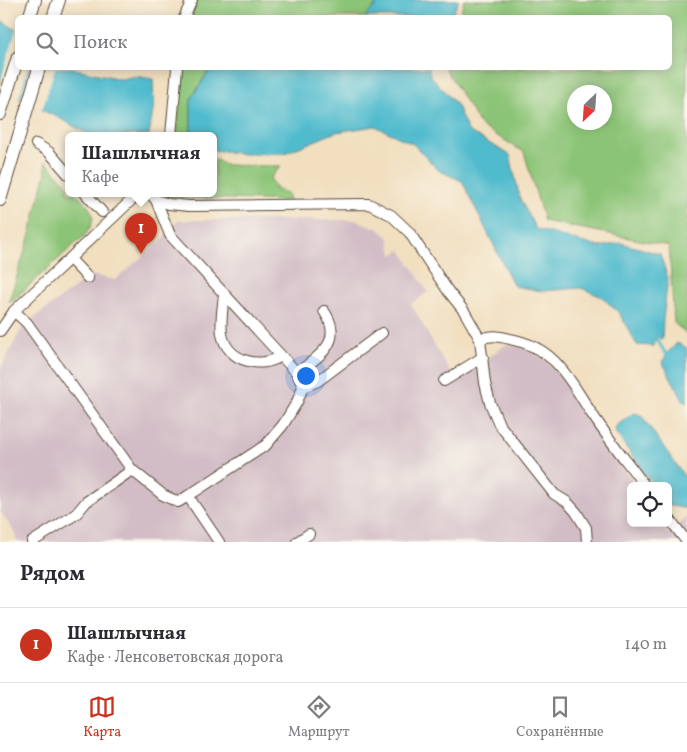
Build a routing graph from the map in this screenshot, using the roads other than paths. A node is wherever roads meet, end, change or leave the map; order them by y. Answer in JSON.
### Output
{"nodes":[{"id":1,"x":59,"y":0,"type":"edge"},
{"id":2,"x":192,"y":0,"type":"edge"},
{"id":3,"x":54,"y":15,"type":"edge"},
{"id":4,"x":185,"y":15,"type":"edge"},
{"id":5,"x":15,"y":66,"type":"edge"},
{"id":6,"x":38,"y":70,"type":"edge"},
{"id":7,"x":177,"y":70,"type":"edge"},
{"id":8,"x":0,"y":114,"type":"edge"},
{"id":9,"x":171,"y":132,"type":"edge"},
{"id":10,"x":36,"y":144,"type":"dead end"},
{"id":11,"x":65,"y":171,"type":"edge"},
{"id":12,"x":89,"y":197,"type":"edge"},
{"id":13,"x":135,"y":197,"type":"edge"},
{"id":14,"x":153,"y":197,"type":"edge"},
{"id":15,"x":155,"y":197,"type":"edge"},
{"id":16,"x":0,"y":200,"type":"edge"},
{"id":17,"x":102,"y":212,"type":"dead end"},
{"id":18,"x":70,"y":259,"type":"junction"},
{"id":19,"x":88,"y":278,"type":"dead end"},
{"id":20,"x":224,"y":294,"type":"junction"},
{"id":21,"x":14,"y":311,"type":"junction"},
{"id":22,"x":324,"y":311,"type":"dead end"},
{"id":23,"x":0,"y":331,"type":"edge"},
{"id":24,"x":382,"y":333,"type":"dead end"},
{"id":25,"x":480,"y":339,"type":"junction"},
{"id":26,"x":281,"y":356,"type":"junction"},
{"id":27,"x":483,"y":357,"type":"junction"},
{"id":28,"x":297,"y":374,"type":"junction"},
{"id":29,"x":444,"y":381,"type":"dead end"},
{"id":30,"x":303,"y":387,"type":"junction"},
{"id":31,"x":132,"y":470,"type":"junction"},
{"id":32,"x":642,"y":482,"type":"edge"},
{"id":33,"x":188,"y":496,"type":"junction"},
{"id":34,"x":672,"y":522,"type":"edge"},
{"id":35,"x":309,"y":534,"type":"dead end"},
{"id":36,"x":32,"y":542,"type":"edge"},
{"id":37,"x":219,"y":542,"type":"edge"},
{"id":38,"x":297,"y":542,"type":"edge"},
{"id":39,"x":587,"y":542,"type":"edge"},
{"id":40,"x":687,"y":542,"type":"edge"}],
"edges":[{"from":1,"to":3,"type":"main road"},
{"from":2,"to":4,"type":"street"},
{"from":5,"to":8,"type":"main road"},
{"from":6,"to":16,"type":"main road"},
{"from":7,"to":9,"type":"street"},
{"from":10,"to":11,"type":"street"},
{"from":12,"to":17,"type":"street"},
{"from":13,"to":18,"type":"street"},
{"from":14,"to":20,"type":"street"},
{"from":15,"to":25,"type":"street"},
{"from":18,"to":19,"type":"street"},
{"from":18,"to":21,"type":"street"},
{"from":20,"to":26,"type":"street"},
{"from":20,"to":26,"type":"street"},
{"from":21,"to":23,"type":"street"},
{"from":21,"to":31,"type":"street"},
{"from":22,"to":28,"type":"street"},
{"from":24,"to":30,"type":"street"},
{"from":25,"to":27,"type":"street"},
{"from":25,"to":32,"type":"street"},
{"from":26,"to":28,"type":"street"},
{"from":27,"to":29,"type":"street"},
{"from":27,"to":39,"type":"street"},
{"from":28,"to":30,"type":"street"},
{"from":30,"to":33,"type":"street"},
{"from":31,"to":33,"type":"street"},
{"from":31,"to":36,"type":"street"},
{"from":33,"to":37,"type":"street"},
{"from":34,"to":40,"type":"street"},
{"from":35,"to":38,"type":"street"}]}
